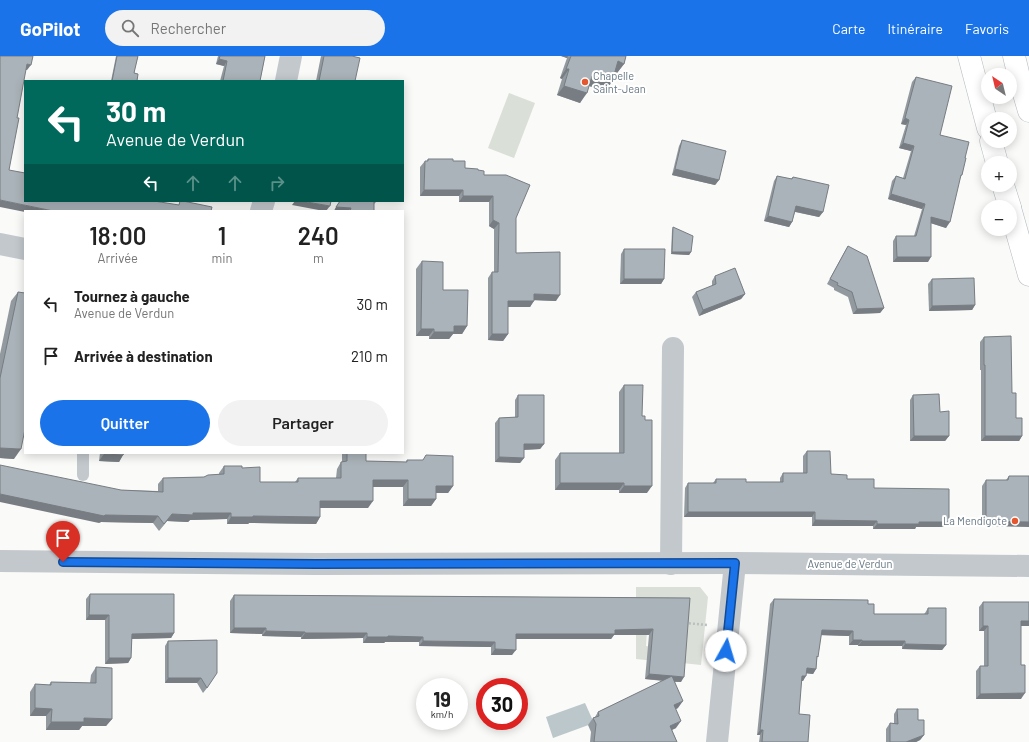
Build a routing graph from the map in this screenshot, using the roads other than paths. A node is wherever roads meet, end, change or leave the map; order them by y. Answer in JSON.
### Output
{"nodes":[{"id":1,"x":291,"y":56,"type":"edge"},
{"id":2,"x":969,"y":56,"type":"edge"},
{"id":3,"x":1014,"y":56,"type":"edge"},
{"id":4,"x":286,"y":80,"type":"edge"},
{"id":5,"x":1029,"y":111,"type":"edge"},
{"id":6,"x":984,"y":112,"type":"edge"},
{"id":7,"x":1017,"y":232,"type":"edge"},
{"id":8,"x":0,"y":244,"type":"edge"},
{"id":9,"x":24,"y":249,"type":"edge"},
{"id":10,"x":1029,"y":274,"type":"edge"},
{"id":11,"x":673,"y":348,"type":"dead end"},
{"id":12,"x":83,"y":454,"type":"edge"},
{"id":13,"x":83,"y":475,"type":"dead end"},
{"id":14,"x":0,"y":561,"type":"edge"},
{"id":15,"x":735,"y":563,"type":"junction"},
{"id":16,"x":671,"y":564,"type":"junction"},
{"id":17,"x":1029,"y":566,"type":"edge"},
{"id":18,"x":717,"y":742,"type":"edge"}],
"edges":[{"from":1,"to":4,"type":"street"},
{"from":2,"to":6,"type":"street"},
{"from":3,"to":5,"type":"street"},
{"from":7,"to":10,"type":"street"},
{"from":8,"to":9,"type":"street"},
{"from":11,"to":16,"type":"street"},
{"from":12,"to":13,"type":"lane"},
{"from":14,"to":16,"type":"street","name":"Avenue de Verdun"},
{"from":15,"to":16,"type":"street","name":"Avenue de Verdun"},
{"from":15,"to":17,"type":"street","name":"Avenue de Verdun"},
{"from":15,"to":18,"type":"street"}]}
